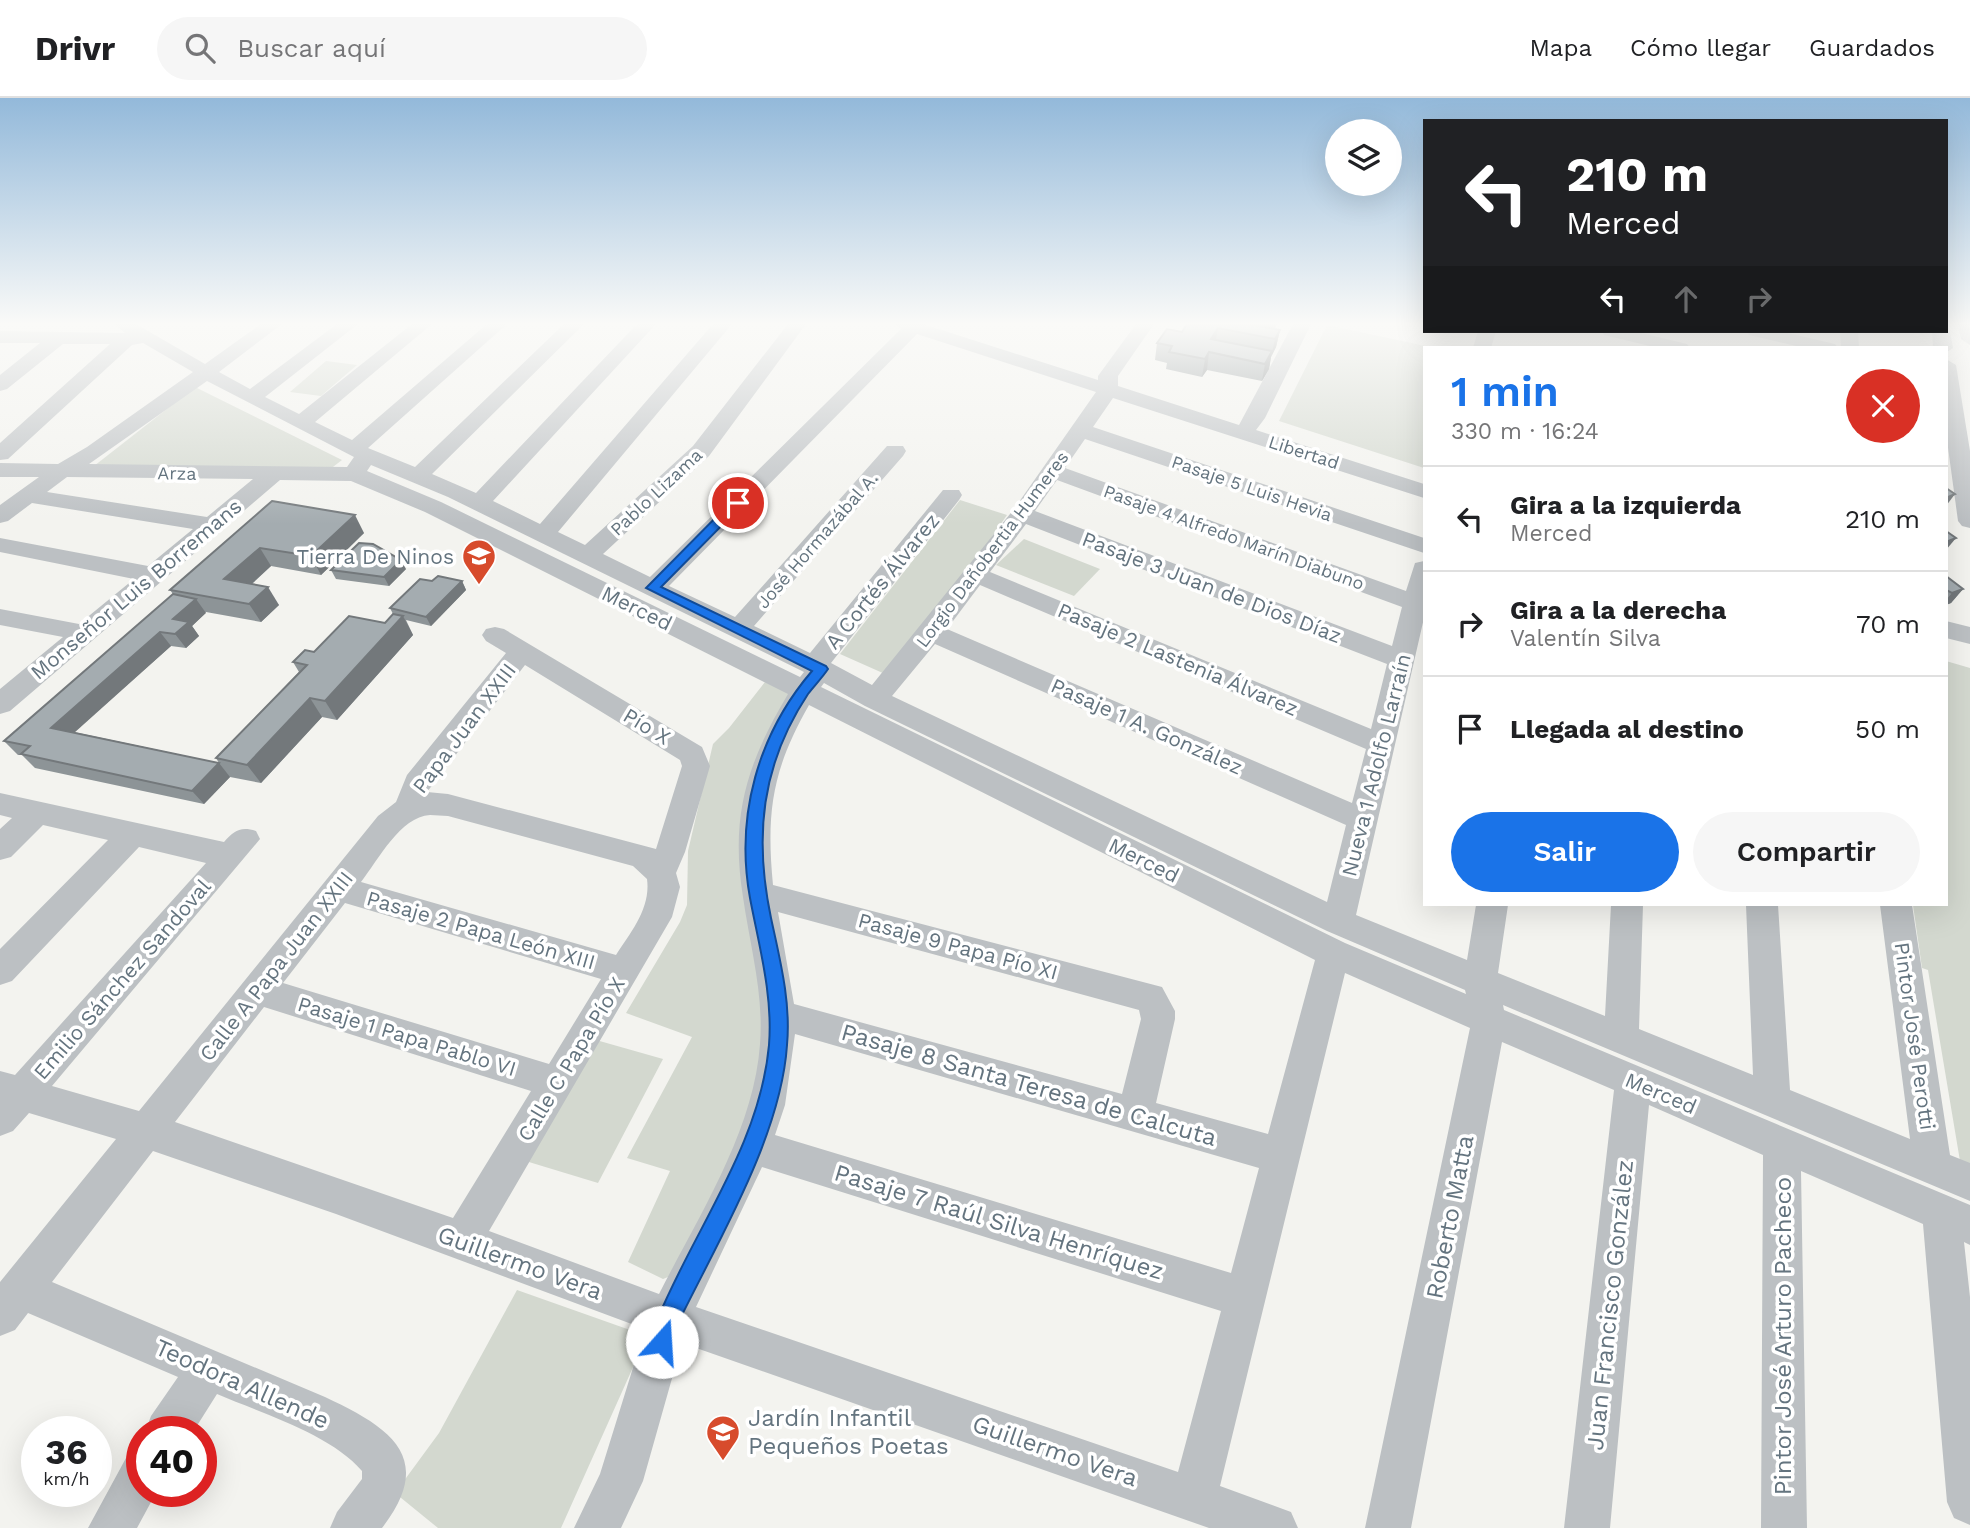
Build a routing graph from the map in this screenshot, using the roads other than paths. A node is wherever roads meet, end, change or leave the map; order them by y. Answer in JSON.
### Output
{"nodes":[{"id":1,"x":71,"y":391,"type":"edge"},
{"id":2,"x":178,"y":391,"type":"edge"},
{"id":3,"x":238,"y":391,"type":"edge"},
{"id":4,"x":261,"y":391,"type":"edge"},
{"id":5,"x":341,"y":391,"type":"edge"},
{"id":6,"x":429,"y":391,"type":"edge"},
{"id":7,"x":506,"y":391,"type":"edge"},
{"id":8,"x":584,"y":391,"type":"edge"},
{"id":9,"x":666,"y":391,"type":"edge"},
{"id":10,"x":747,"y":391,"type":"edge"},
{"id":11,"x":846,"y":391,"type":"edge"},
{"id":12,"x":1103,"y":391,"type":"edge"},
{"id":13,"x":1134,"y":391,"type":"edge"},
{"id":14,"x":1267,"y":391,"type":"edge"},
{"id":15,"x":1948,"y":391,"type":"edge"},
{"id":16,"x":251,"y":398,"type":"junction"},
{"id":17,"x":1950,"y":412,"type":"edge"},
{"id":18,"x":301,"y":423,"type":"junction"},
{"id":19,"x":1249,"y":425,"type":"junction"},
{"id":20,"x":1080,"y":430,"type":"junction"},
{"id":21,"x":1963,"y":442,"type":"edge"},
{"id":22,"x":895,"y":451,"type":"dead end"},
{"id":23,"x":0,"y":454,"type":"edge"},
{"id":24,"x":358,"y":459,"type":"junction"},
{"id":25,"x":0,"y":471,"type":"edge"},
{"id":26,"x":62,"y":471,"type":"junction"},
{"id":27,"x":1052,"y":471,"type":"junction"},
{"id":28,"x":1423,"y":473,"type":"edge"},
{"id":29,"x":272,"y":475,"type":"junction"},
{"id":30,"x":419,"y":475,"type":"junction"},
{"id":31,"x":1423,"y":491,"type":"edge"},
{"id":32,"x":951,"y":495,"type":"dead end"},
{"id":33,"x":28,"y":496,"type":"junction"},
{"id":34,"x":478,"y":504,"type":"junction"},
{"id":35,"x":1022,"y":514,"type":"junction"},
{"id":36,"x":0,"y":516,"type":"edge"},
{"id":37,"x":1970,"y":521,"type":"edge"},
{"id":38,"x":211,"y":525,"type":"junction"},
{"id":39,"x":543,"y":535,"type":"junction"},
{"id":40,"x":0,"y":545,"type":"edge"},
{"id":41,"x":1423,"y":546,"type":"edge"},
{"id":42,"x":587,"y":556,"type":"junction"},
{"id":43,"x":1423,"y":572,"type":"edge"},
{"id":44,"x":974,"y":573,"type":"junction"},
{"id":45,"x":154,"y":575,"type":"junction"},
{"id":46,"x":653,"y":588,"type":"junction"},
{"id":47,"x":1416,"y":603,"type":"junction"},
{"id":48,"x":0,"y":617,"type":"edge"},
{"id":49,"x":738,"y":629,"type":"junction"},
{"id":50,"x":1948,"y":630,"type":"edge"},
{"id":51,"x":931,"y":632,"type":"junction"},
{"id":52,"x":84,"y":633,"type":"junction"},
{"id":53,"x":495,"y":635,"type":"dead end"},
{"id":54,"x":1970,"y":636,"type":"edge"},
{"id":55,"x":1948,"y":646,"type":"edge"},
{"id":56,"x":522,"y":651,"type":"junction"},
{"id":57,"x":1970,"y":653,"type":"edge"},
{"id":58,"x":1402,"y":660,"type":"junction"},
{"id":59,"x":813,"y":676,"type":"junction"},
{"id":60,"x":875,"y":699,"type":"junction"},
{"id":61,"x":1,"y":702,"type":"edge"},
{"id":62,"x":1381,"y":744,"type":"junction"},
{"id":63,"x":0,"y":804,"type":"edge"},
{"id":64,"x":410,"y":807,"type":"junction"},
{"id":65,"x":37,"y":813,"type":"junction"},
{"id":66,"x":1363,"y":820,"type":"junction"},
{"id":67,"x":132,"y":834,"type":"junction"},
{"id":68,"x":0,"y":848,"type":"edge"},
{"id":69,"x":661,"y":872,"type":"junction"},
{"id":70,"x":338,"y":888,"type":"junction"},
{"id":71,"x":758,"y":894,"type":"junction"},
{"id":72,"x":1492,"y":906,"type":"edge"},
{"id":73,"x":1627,"y":906,"type":"edge"},
{"id":74,"x":1762,"y":906,"type":"edge"},
{"id":75,"x":1896,"y":906,"type":"edge"},
{"id":76,"x":1336,"y":937,"type":"junction"},
{"id":77,"x":0,"y":971,"type":"edge"},
{"id":78,"x":624,"y":972,"type":"junction"},
{"id":79,"x":1480,"y":980,"type":"junction"},
{"id":80,"x":258,"y":990,"type":"junction"},
{"id":81,"x":777,"y":1014,"type":"junction"},
{"id":82,"x":1489,"y":1020,"type":"junction"},
{"id":83,"x":1620,"y":1038,"type":"junction"},
{"id":84,"x":1633,"y":1081,"type":"junction"},
{"id":85,"x":557,"y":1083,"type":"junction"},
{"id":86,"x":7,"y":1100,"type":"edge"},
{"id":87,"x":1772,"y":1100,"type":"junction"},
{"id":88,"x":1135,"y":1114,"type":"junction"},
{"id":89,"x":147,"y":1130,"type":"junction"},
{"id":90,"x":1782,"y":1145,"type":"junction"},
{"id":91,"x":753,"y":1146,"type":"junction"},
{"id":92,"x":1281,"y":1156,"type":"junction"},
{"id":93,"x":1933,"y":1168,"type":"junction"},
{"id":94,"x":1970,"y":1182,"type":"edge"},
{"id":95,"x":1956,"y":1218,"type":"edge"},
{"id":96,"x":461,"y":1241,"type":"junction"},
{"id":97,"x":1245,"y":1298,"type":"junction"},
{"id":98,"x":10,"y":1302,"type":"edge"},
{"id":99,"x":669,"y":1318,"type":"junction"},
{"id":100,"x":208,"y":1369,"type":"junction"},
{"id":101,"x":177,"y":1416,"type":"edge"},
{"id":102,"x":1194,"y":1499,"type":"junction"},
{"id":103,"x":126,"y":1502,"type":"edge"},
{"id":104,"x":1970,"y":1502,"type":"edge"},
{"id":105,"x":111,"y":1528,"type":"edge"},
{"id":106,"x":353,"y":1528,"type":"edge"},
{"id":107,"x":597,"y":1528,"type":"edge"},
{"id":108,"x":1275,"y":1528,"type":"edge"},
{"id":109,"x":1388,"y":1528,"type":"edge"},
{"id":110,"x":1587,"y":1528,"type":"edge"},
{"id":111,"x":1784,"y":1528,"type":"edge"}],
"edges":[{"from":1,"to":23,"type":"street"},
{"from":2,"to":26,"type":"street"},
{"from":3,"to":16,"type":"street","name":"Merced"},
{"from":4,"to":16,"type":"street"},
{"from":5,"to":18,"type":"street"},
{"from":6,"to":24,"type":"street"},
{"from":7,"to":30,"type":"street"},
{"from":8,"to":34,"type":"street"},
{"from":9,"to":39,"type":"street"},
{"from":10,"to":42,"type":"street","name":"Pablo Lizama"},
{"from":11,"to":46,"type":"street"},
{"from":12,"to":20,"type":"street","name":"Lorgio Dañobertia Humeres"},
{"from":13,"to":19,"type":"street","name":"Libertad"},
{"from":14,"to":19,"type":"street"},
{"from":15,"to":17,"type":"street"},
{"from":16,"to":18,"type":"street","name":"Merced"},
{"from":17,"to":21,"type":"street"},
{"from":18,"to":24,"type":"street","name":"Merced"},
{"from":19,"to":28,"type":"street","name":"Libertad"},
{"from":19,"to":31,"type":"street","name":"Libertad"},
{"from":20,"to":27,"type":"street","name":"Lorgio Dañobertia Humeres"},
{"from":20,"to":41,"type":"street","name":"Pasaje 5 Luis Hevia"},
{"from":21,"to":37,"type":"street"},
{"from":22,"to":49,"type":"street","name":"José Hormazábal A."},
{"from":24,"to":29,"type":"street","name":"Arza"},
{"from":24,"to":30,"type":"street","name":"Merced"},
{"from":24,"to":59,"type":"street","name":"Merced"},
{"from":25,"to":26,"type":"street","name":"Arza"},
{"from":26,"to":29,"type":"street","name":"Arza"},
{"from":26,"to":33,"type":"street"},
{"from":27,"to":35,"type":"street","name":"Lorgio Dañobertia Humeres"},
{"from":27,"to":47,"type":"street","name":"Pasaje 4 Alfredo Marín Diabuno"},
{"from":29,"to":38,"type":"street","name":"Monseñor Luis Borremans"},
{"from":30,"to":34,"type":"street","name":"Merced"},
{"from":32,"to":59,"type":"street","name":"A Cortés Álvarez"},
{"from":33,"to":36,"type":"street"},
{"from":33,"to":38,"type":"street"},
{"from":34,"to":39,"type":"street","name":"Merced"},
{"from":35,"to":44,"type":"street","name":"Lorgio Dañobertia Humeres"},
{"from":35,"to":58,"type":"street","name":"Pasaje 3 Juan de Dios Díaz"},
{"from":38,"to":45,"type":"street","name":"Monseñor Luis Borremans"},
{"from":39,"to":42,"type":"street","name":"Merced"},
{"from":40,"to":45,"type":"street"},
{"from":42,"to":46,"type":"street","name":"Merced"},
{"from":43,"to":47,"type":"street","name":"Nueva 1 Adolfo Larraín"},
{"from":44,"to":51,"type":"street","name":"Lorgio Dañobertia Humeres"},
{"from":44,"to":62,"type":"street","name":"Pasaje 2 Lastenia Álvarez"},
{"from":45,"to":52,"type":"street","name":"Monseñor Luis Borremans"},
{"from":46,"to":49,"type":"street","name":"Merced"},
{"from":47,"to":58,"type":"street","name":"Nueva 1 Adolfo Larraín"},
{"from":48,"to":52,"type":"street"},
{"from":49,"to":59,"type":"street","name":"Merced"},
{"from":50,"to":54,"type":"street"},
{"from":51,"to":60,"type":"street","name":"Lorgio Dañobertia Humeres"},
{"from":51,"to":66,"type":"street","name":"Pasaje 1 A. González"},
{"from":52,"to":61,"type":"street","name":"Monseñor Luis Borremans"},
{"from":53,"to":56,"type":"street","name":"Pío X"},
{"from":55,"to":57,"type":"street"},
{"from":56,"to":64,"type":"street","name":"Papa Juan XXIII"},
{"from":56,"to":69,"type":"street","name":"Pío X"},
{"from":58,"to":62,"type":"street","name":"Nueva 1 Adolfo Larraín"},
{"from":59,"to":60,"type":"street","name":"Merced"},
{"from":59,"to":71,"type":"street","name":"A Cortés Álvarez"},
{"from":59,"to":76,"type":"street","name":"Merced"},
{"from":60,"to":76,"type":"street","name":"Merced"},
{"from":62,"to":66,"type":"street","name":"Nueva 1 Adolfo Larraín"},
{"from":63,"to":65,"type":"street"},
{"from":64,"to":69,"type":"street"},
{"from":64,"to":70,"type":"street","name":"Calle A Papa Juan XXIII"},
{"from":65,"to":67,"type":"street"},
{"from":65,"to":68,"type":"street"},
{"from":66,"to":76,"type":"street","name":"Nueva 1 Adolfo Larraín"},
{"from":67,"to":77,"type":"street"},
{"from":67,"to":86,"type":"street","name":"Emilio Sánchez Sandoval"},
{"from":69,"to":78,"type":"street","name":"Calle C Papa Pío X"},
{"from":70,"to":78,"type":"street","name":"Pasaje 2 Papa León XIII"},
{"from":70,"to":80,"type":"street","name":"Calle A Papa Juan XXIII"},
{"from":71,"to":81,"type":"street","name":"A Cortés Álvarez"},
{"from":71,"to":88,"type":"street","name":"Pasaje 9 Papa Pío XI"},
{"from":72,"to":79,"type":"street","name":"Roberto Matta"},
{"from":73,"to":83,"type":"street"},
{"from":74,"to":87,"type":"street"},
{"from":75,"to":93,"type":"street","name":"Pintor José Perotti"},
{"from":76,"to":79,"type":"street","name":"Merced"},
{"from":76,"to":82,"type":"street","name":"Merced"},
{"from":76,"to":92,"type":"street","name":"Nueva 1 Adolfo Larraín"},
{"from":78,"to":85,"type":"street","name":"Calle C Papa Pío X"},
{"from":79,"to":82,"type":"street","name":"Roberto Matta"},
{"from":79,"to":83,"type":"street","name":"Merced"},
{"from":80,"to":85,"type":"street","name":"Pasaje 1 Papa Pablo VI"},
{"from":80,"to":89,"type":"street","name":"Calle A Papa Juan XXIII"},
{"from":81,"to":88,"type":"street","name":"Pasaje 8 Santa Teresa de Calcuta"},
{"from":81,"to":91,"type":"street","name":"A Cortés Álvarez"},
{"from":82,"to":84,"type":"street","name":"Merced"},
{"from":82,"to":109,"type":"street","name":"Roberto Matta"},
{"from":83,"to":87,"type":"street","name":"Merced"},
{"from":84,"to":90,"type":"street","name":"Merced"},
{"from":84,"to":110,"type":"street","name":"Juan Francisco González"},
{"from":85,"to":96,"type":"street","name":"Calle C Papa Pío X"},
{"from":86,"to":89,"type":"street","name":"Guillermo Vera"},
{"from":87,"to":93,"type":"street","name":"Merced"},
{"from":88,"to":92,"type":"street","name":"Pasaje 8 Santa Teresa de Calcuta"},
{"from":89,"to":96,"type":"street","name":"Guillermo Vera"},
{"from":89,"to":98,"type":"street","name":"Calle A Papa Juan XXIII"},
{"from":90,"to":95,"type":"street","name":"Merced"},
{"from":90,"to":111,"type":"street","name":"Pintor José Arturo Pacheco"},
{"from":91,"to":97,"type":"street","name":"Pasaje 7 Raúl Silva Henríquez"},
{"from":91,"to":99,"type":"street","name":"A Cortés Álvarez"},
{"from":92,"to":97,"type":"street","name":"Nueva 1 Adolfo Larraín"},
{"from":93,"to":94,"type":"street","name":"Merced"},
{"from":95,"to":104,"type":"street"},
{"from":96,"to":99,"type":"street","name":"Guillermo Vera"},
{"from":97,"to":102,"type":"street","name":"Nueva 1 Adolfo Larraín"},
{"from":98,"to":100,"type":"street","name":"Teodora Allende"},
{"from":99,"to":102,"type":"street","name":"Guillermo Vera"},
{"from":99,"to":107,"type":"street","name":"A Cortés Álvarez"},
{"from":100,"to":101,"type":"street"},
{"from":100,"to":106,"type":"street","name":"Teodora Allende"},
{"from":102,"to":108,"type":"street","name":"Guillermo Vera"},
{"from":103,"to":105,"type":"street"}]}
